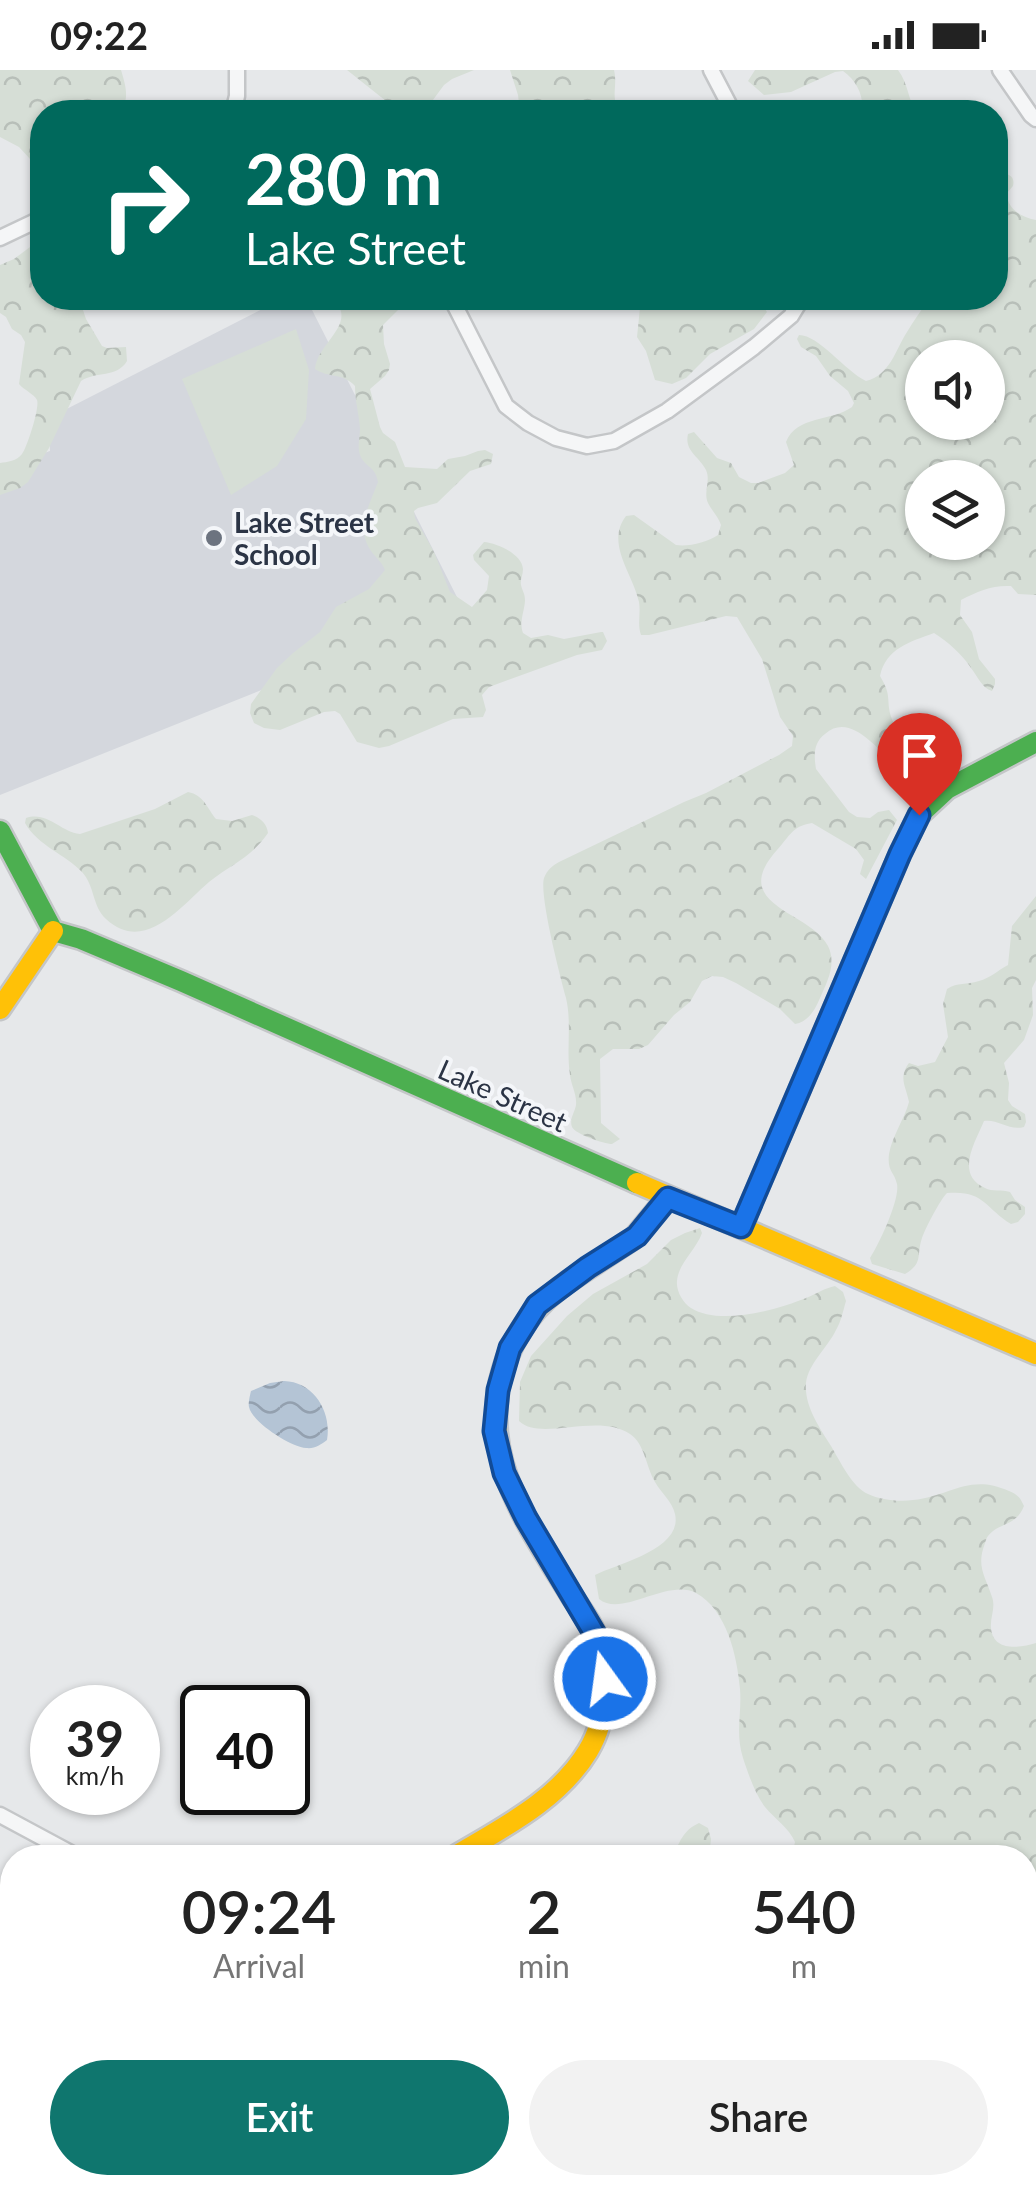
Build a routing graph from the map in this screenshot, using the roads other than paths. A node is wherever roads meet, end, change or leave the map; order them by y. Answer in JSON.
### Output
{"nodes":[{"id":1,"x":237,"y":70,"type":"edge"},
{"id":2,"x":711,"y":70,"type":"edge"},
{"id":3,"x":1000,"y":70,"type":"edge"},
{"id":4,"x":236,"y":100,"type":"edge"},
{"id":5,"x":727,"y":100,"type":"edge"},
{"id":6,"x":1036,"y":119,"type":"edge"},
{"id":7,"x":30,"y":224,"type":"edge"},
{"id":8,"x":0,"y":238,"type":"edge"},
{"id":9,"x":456,"y":310,"type":"edge"},
{"id":10,"x":795,"y":310,"type":"edge"},
{"id":11,"x":1036,"y":742,"type":"edge"},
{"id":12,"x":0,"y":830,"type":"edge"},
{"id":13,"x":53,"y":932,"type":"junction"},
{"id":14,"x":0,"y":1009,"type":"edge"},
{"id":15,"x":668,"y":1198,"type":"junction"},
{"id":16,"x":741,"y":1227,"type":"junction"},
{"id":17,"x":1036,"y":1354,"type":"edge"},
{"id":18,"x":0,"y":1816,"type":"edge"},
{"id":19,"x":55,"y":1845,"type":"edge"},
{"id":20,"x":472,"y":1845,"type":"edge"}],
"edges":[{"from":1,"to":4,"type":"street"},
{"from":2,"to":5,"type":"street"},
{"from":3,"to":6,"type":"street"},
{"from":7,"to":8,"type":"street"},
{"from":9,"to":10,"type":"street"},
{"from":11,"to":16,"type":"street"},
{"from":12,"to":13,"type":"street"},
{"from":13,"to":14,"type":"street"},
{"from":13,"to":15,"type":"street","name":"Lake Street"},
{"from":15,"to":16,"type":"street","name":"Lake Street"},
{"from":15,"to":20,"type":"street"},
{"from":16,"to":17,"type":"street","name":"Lake Street"},
{"from":18,"to":19,"type":"street"}]}
